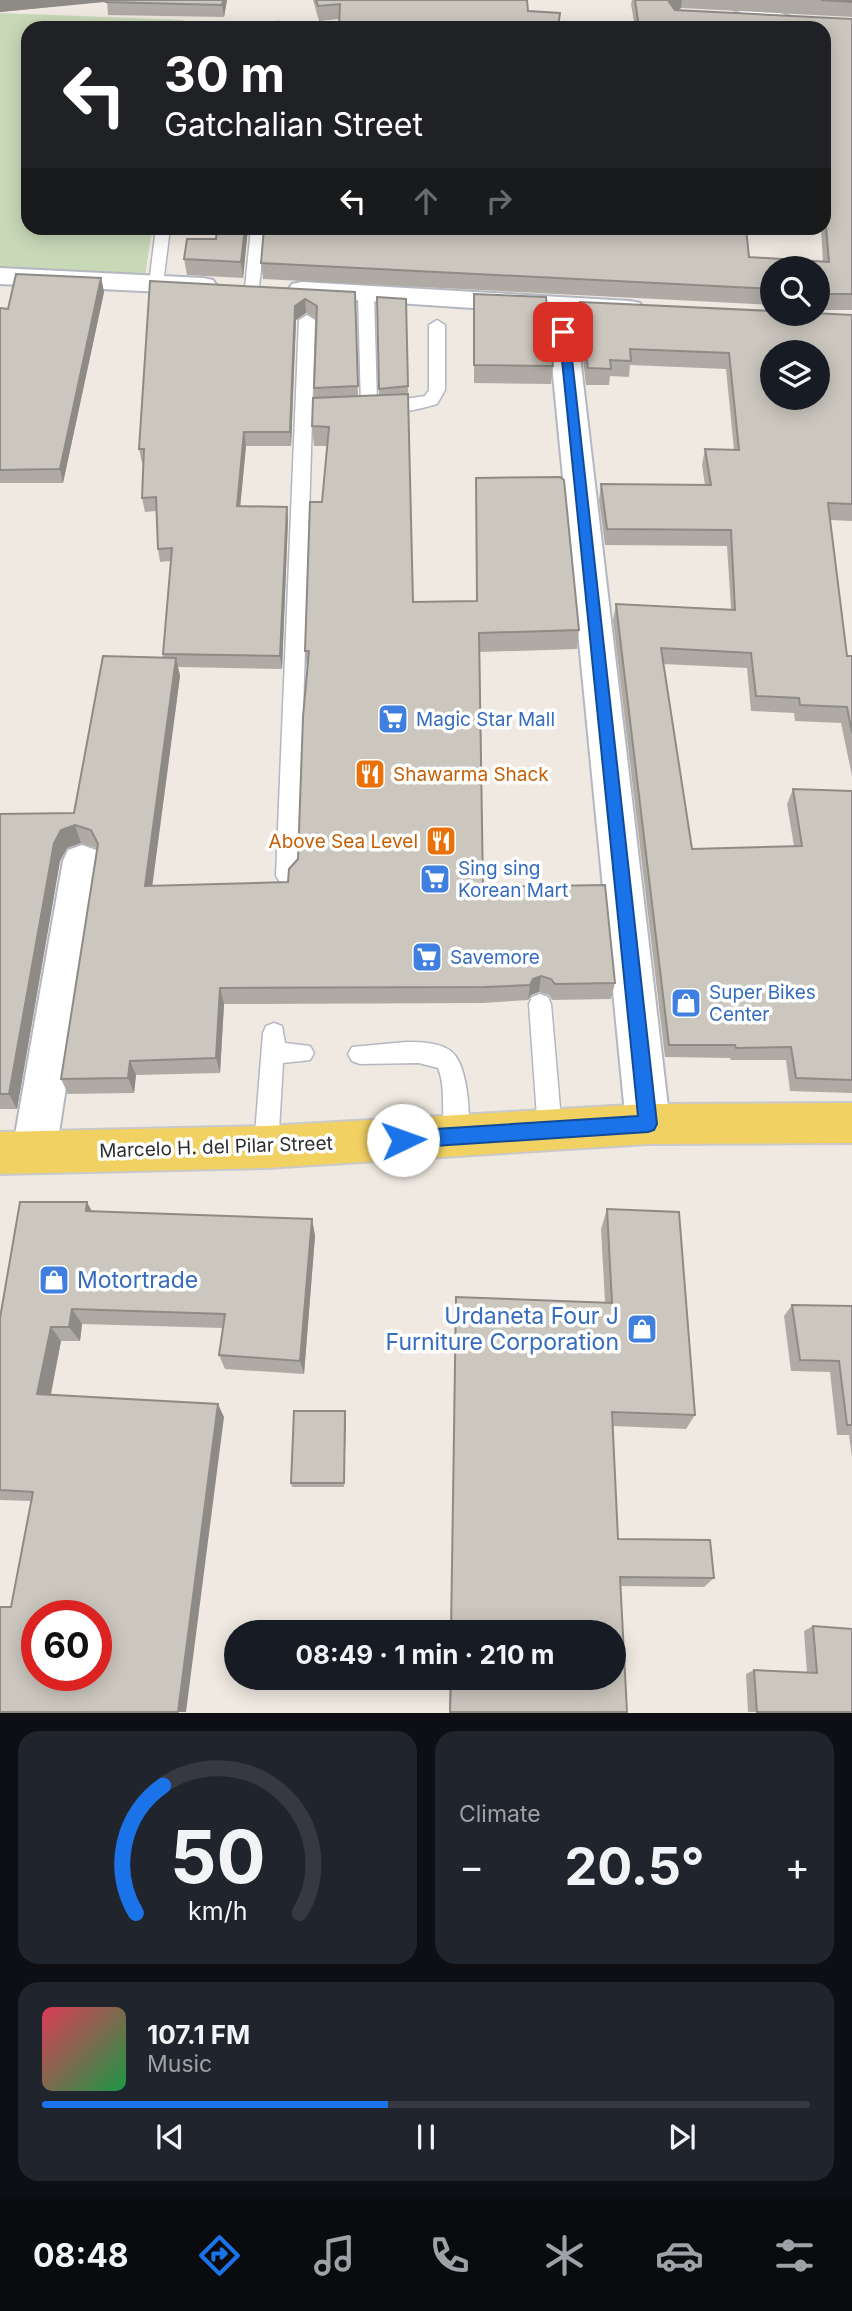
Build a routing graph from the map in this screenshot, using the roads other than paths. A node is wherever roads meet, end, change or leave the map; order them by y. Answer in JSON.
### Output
{"nodes":[{"id":1,"x":730,"y":10,"type":"edge"},
{"id":2,"x":777,"y":21,"type":"edge"},
{"id":3,"x":162,"y":235,"type":"edge"},
{"id":4,"x":257,"y":235,"type":"edge"},
{"id":5,"x":0,"y":276,"type":"edge"},
{"id":6,"x":156,"y":284,"type":"junction"},
{"id":7,"x":251,"y":288,"type":"junction"},
{"id":8,"x":366,"y":294,"type":"junction"},
{"id":9,"x":560,"y":305,"type":"junction"},
{"id":10,"x":651,"y":310,"type":"edge"},
{"id":11,"x":307,"y":320,"type":"dead end"},
{"id":12,"x":437,"y":325,"type":"dead end"},
{"id":13,"x":82,"y":861,"type":"dead end"},
{"id":14,"x":288,"y":876,"type":"edge"},
{"id":15,"x":540,"y":1004,"type":"dead end"},
{"id":16,"x":302,"y":1053,"type":"dead end"},
{"id":17,"x":360,"y":1054,"type":"dead end"},
{"id":18,"x":852,"y":1123,"type":"edge"},
{"id":19,"x":648,"y":1124,"type":"junction"},
{"id":20,"x":550,"y":1131,"type":"junction"},
{"id":21,"x":457,"y":1136,"type":"junction"},
{"id":22,"x":266,"y":1147,"type":"junction"},
{"id":23,"x":17,"y":1153,"type":"edge"}],
"edges":[{"from":1,"to":2,"type":"street"},
{"from":3,"to":6,"type":"lane"},
{"from":4,"to":7,"type":"lane"},
{"from":5,"to":6,"type":"street"},
{"from":6,"to":7,"type":"street"},
{"from":7,"to":8,"type":"street"},
{"from":8,"to":9,"type":"street"},
{"from":8,"to":12,"type":"lane"},
{"from":9,"to":10,"type":"street"},
{"from":9,"to":19,"type":"street"},
{"from":11,"to":14,"type":"lane"},
{"from":13,"to":23,"type":"street"},
{"from":15,"to":20,"type":"lane"},
{"from":16,"to":22,"type":"lane"},
{"from":17,"to":21,"type":"lane"},
{"from":18,"to":19,"type":"main road","name":"Marcelo H. del Pilar Street"},
{"from":19,"to":20,"type":"main road","name":"Marcelo H. del Pilar Street"},
{"from":20,"to":21,"type":"main road","name":"Marcelo H. del Pilar Street"},
{"from":21,"to":22,"type":"main road","name":"Marcelo H. del Pilar Street"},
{"from":22,"to":23,"type":"main road","name":"Marcelo H. del Pilar Street"}]}
